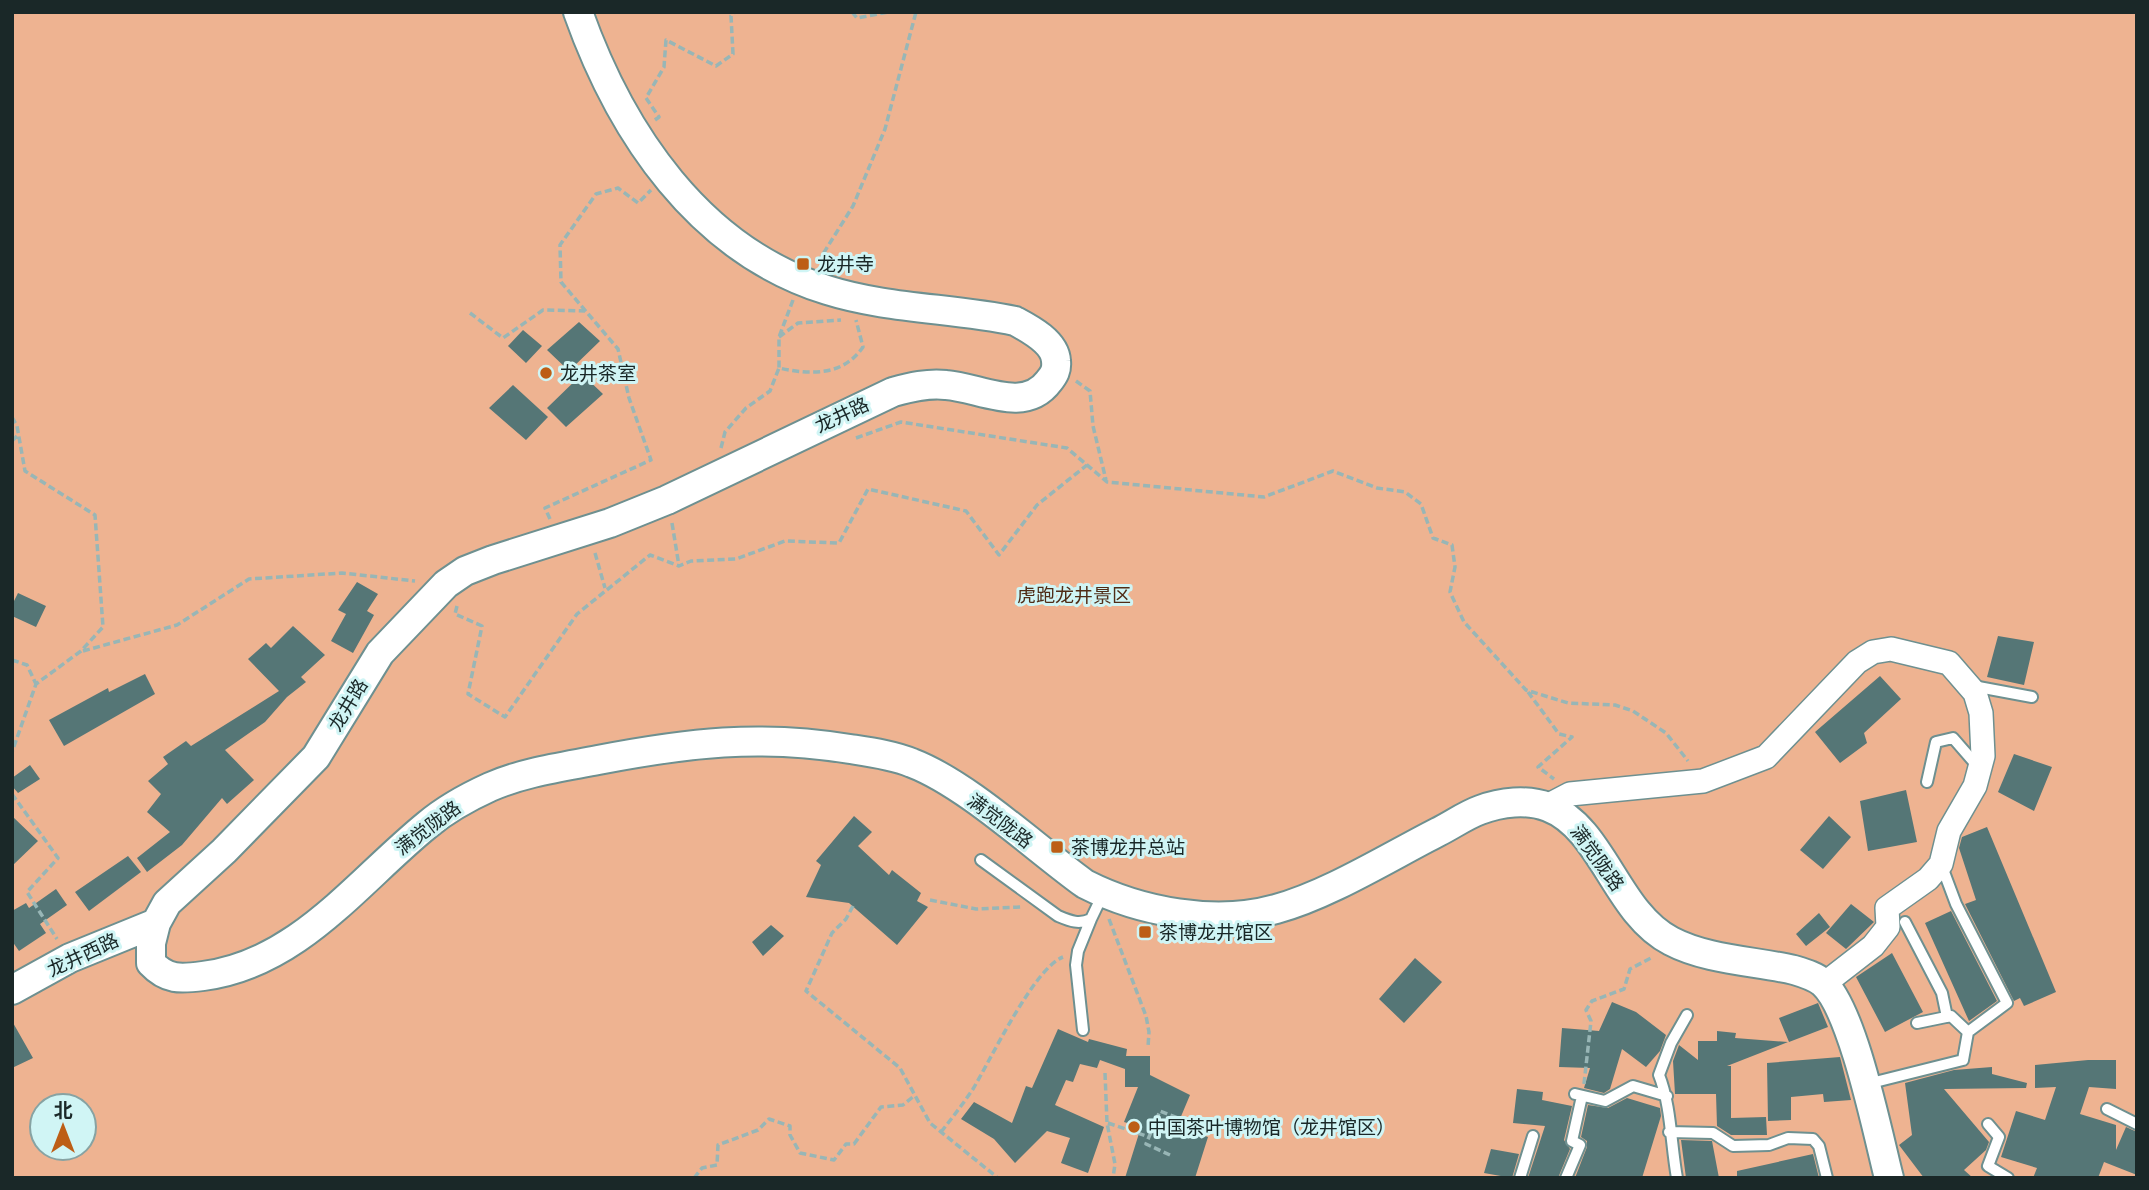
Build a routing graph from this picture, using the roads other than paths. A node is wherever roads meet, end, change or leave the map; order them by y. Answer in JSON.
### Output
{"nodes":[{"id":1,"x":578,"y":12,"type":"edge"},
{"id":2,"x":1970,"y":685,"type":"junction"},
{"id":3,"x":2032,"y":697,"type":"dead end"},
{"id":4,"x":1980,"y":769,"type":"junction"},
{"id":5,"x":1927,"y":782,"type":"dead end"},
{"id":6,"x":1556,"y":802,"type":"junction"},
{"id":7,"x":981,"y":860,"type":"dead end"},
{"id":8,"x":1941,"y":864,"type":"junction"},
{"id":9,"x":1103,"y":893,"type":"junction"},
{"id":10,"x":1091,"y":919,"type":"junction"},
{"id":11,"x":1905,"y":922,"type":"dead end"},
{"id":12,"x":156,"y":923,"type":"junction"},
{"id":13,"x":1824,"y":984,"type":"junction"},
{"id":14,"x":12,"y":990,"type":"edge"},
{"id":15,"x":1687,"y":1015,"type":"dead end"},
{"id":16,"x":1947,"y":1017,"type":"junction"},
{"id":17,"x":1917,"y":1023,"type":"dead end"},
{"id":18,"x":1083,"y":1030,"type":"dead end"},
{"id":19,"x":1968,"y":1032,"type":"junction"},
{"id":20,"x":1863,"y":1085,"type":"junction"},
{"id":21,"x":1668,"y":1096,"type":"junction"},
{"id":22,"x":2107,"y":1109,"type":"dead end"},
{"id":23,"x":1988,"y":1124,"type":"dead end"},
{"id":24,"x":2137,"y":1124,"type":"edge"},
{"id":25,"x":1669,"y":1132,"type":"junction"},
{"id":26,"x":1533,"y":1136,"type":"dead end"},
{"id":27,"x":1886,"y":1176,"type":"edge"},
{"id":28,"x":1520,"y":1178,"type":"edge"},
{"id":29,"x":1566,"y":1178,"type":"edge"},
{"id":30,"x":1677,"y":1178,"type":"edge"},
{"id":31,"x":1827,"y":1178,"type":"edge"},
{"id":32,"x":2008,"y":1178,"type":"edge"}],
"edges":[{"from":1,"to":12,"type":"street","name":"龙井路"},
{"from":2,"to":3,"type":"lane"},
{"from":2,"to":4,"type":"street"},
{"from":2,"to":6,"type":"street"},
{"from":4,"to":5,"type":"lane"},
{"from":4,"to":8,"type":"street"},
{"from":6,"to":9,"type":"street","name":"满觉陇路"},
{"from":6,"to":13,"type":"street","name":"满觉陇路"},
{"from":7,"to":10,"type":"lane"},
{"from":8,"to":13,"type":"street"},
{"from":8,"to":19,"type":"lane"},
{"from":9,"to":10,"type":"lane"},
{"from":9,"to":12,"type":"street","name":"满觉陇路"},
{"from":10,"to":18,"type":"lane"},
{"from":11,"to":16,"type":"lane"},
{"from":12,"to":14,"type":"street","name":"龙井西路"},
{"from":13,"to":20,"type":"street"},
{"from":15,"to":21,"type":"lane"},
{"from":16,"to":17,"type":"lane"},
{"from":16,"to":19,"type":"lane"},
{"from":19,"to":20,"type":"lane"},
{"from":20,"to":27,"type":"street"},
{"from":21,"to":25,"type":"lane"},
{"from":21,"to":29,"type":"lane"},
{"from":22,"to":24,"type":"lane"},
{"from":23,"to":32,"type":"lane"},
{"from":25,"to":30,"type":"lane"},
{"from":25,"to":31,"type":"lane"},
{"from":26,"to":28,"type":"lane"}]}
